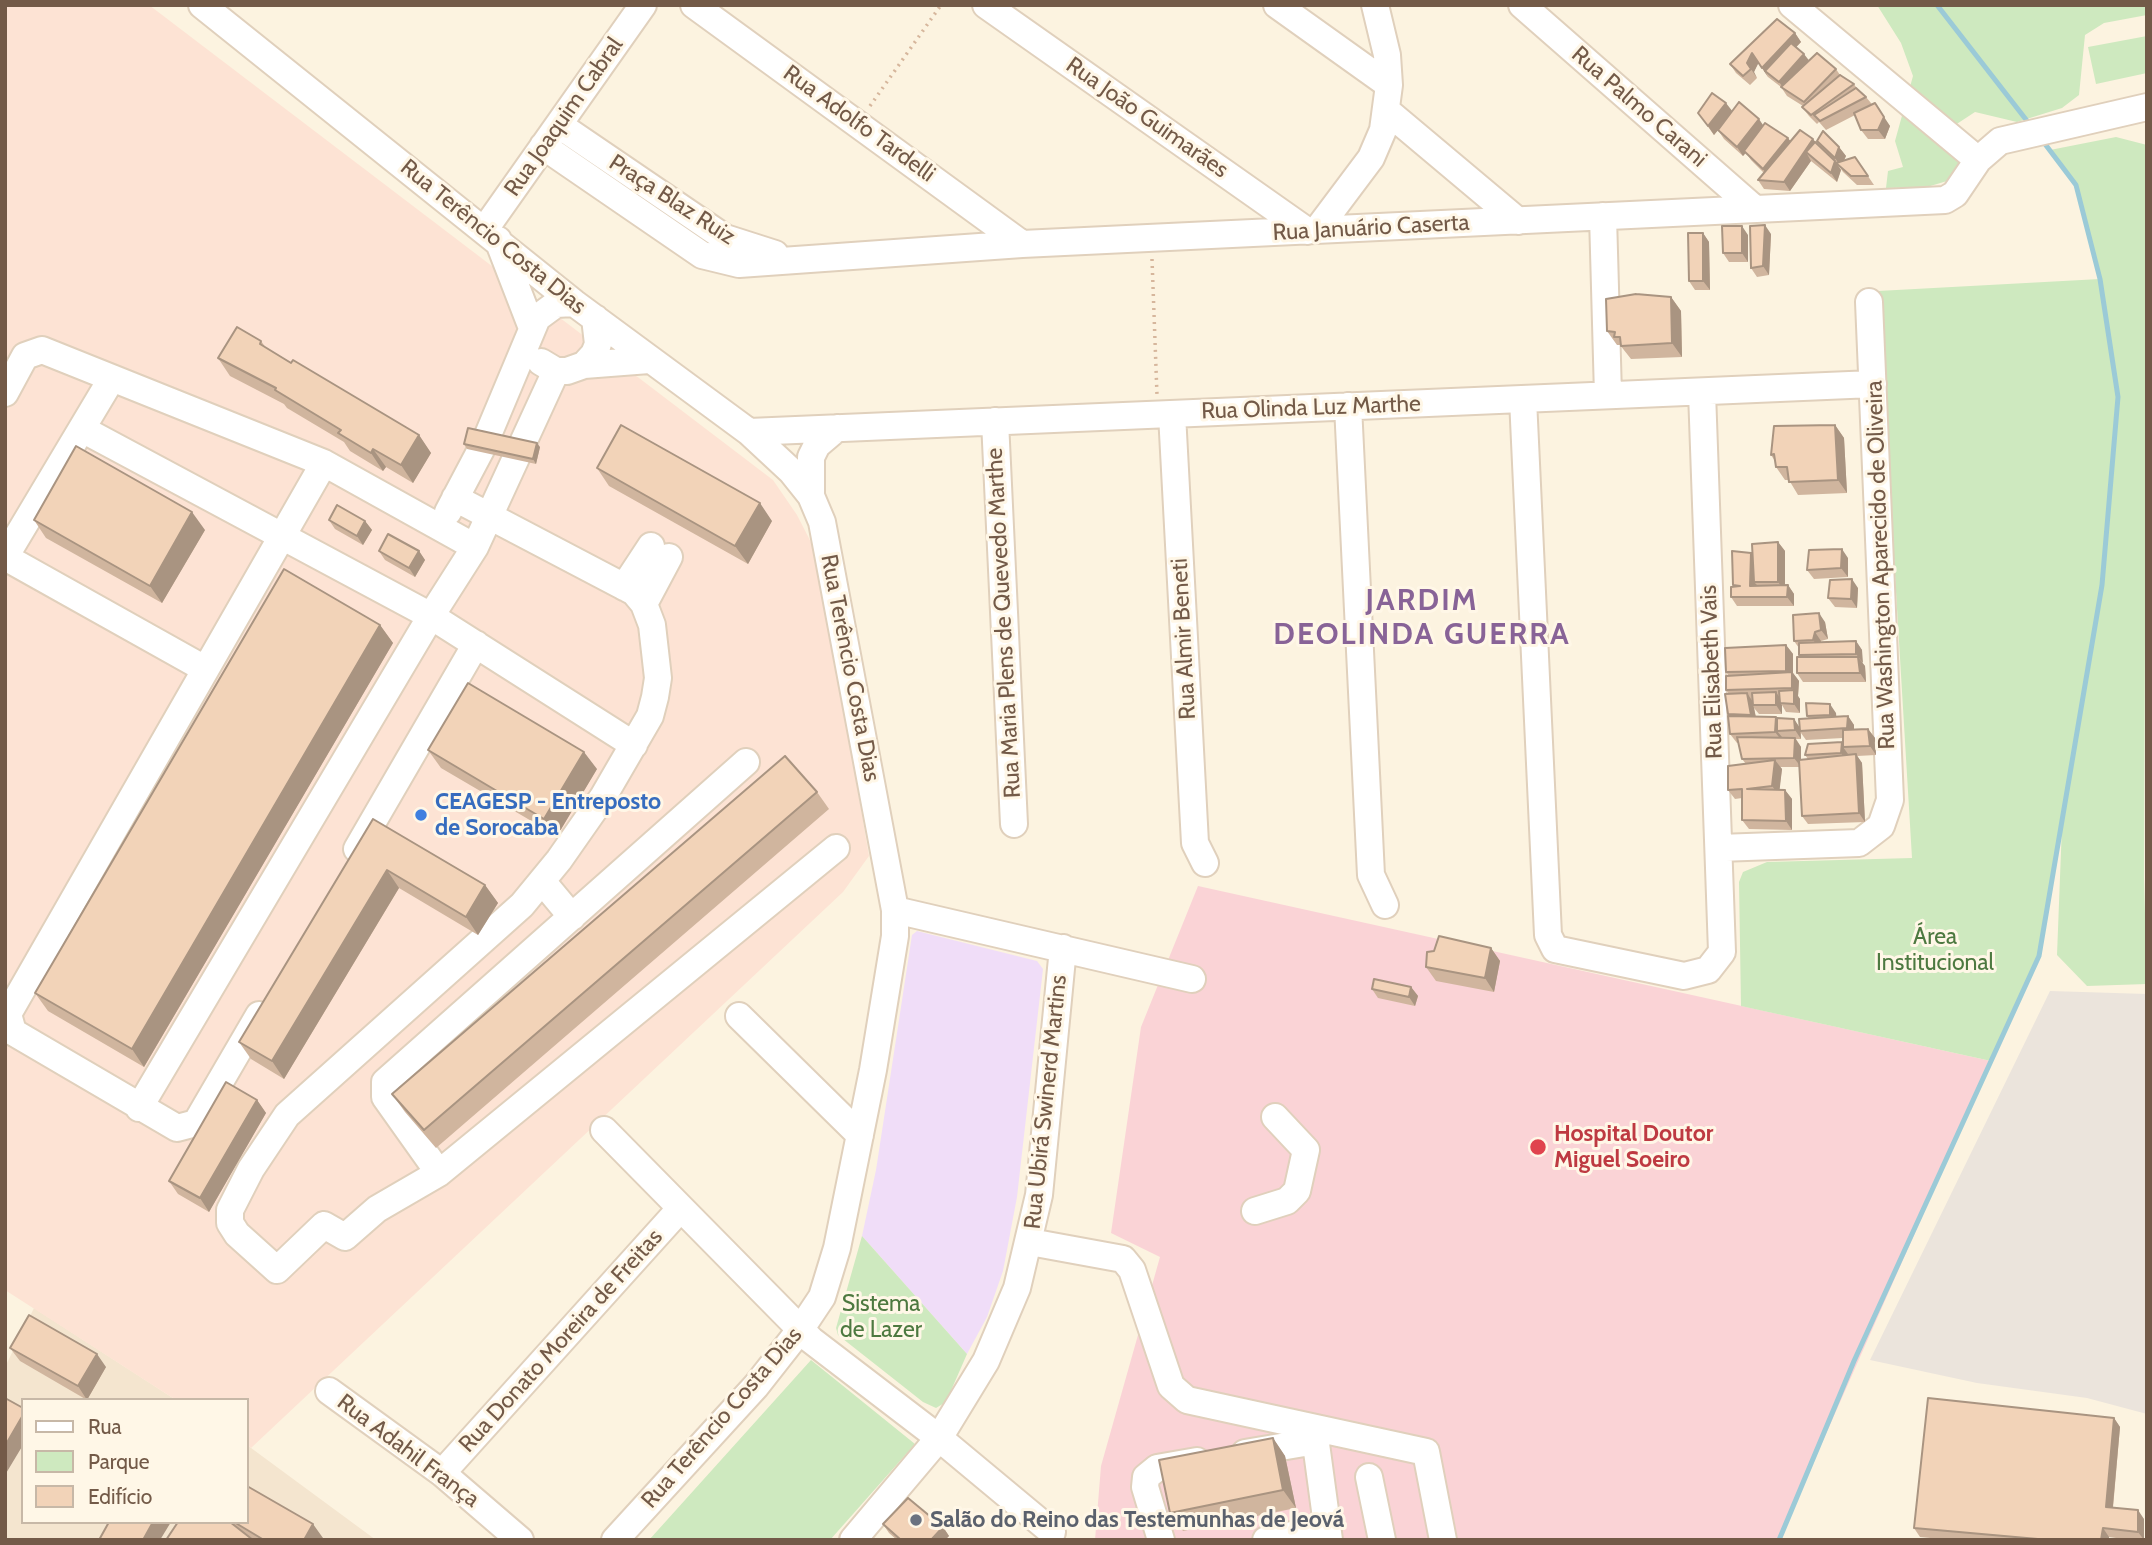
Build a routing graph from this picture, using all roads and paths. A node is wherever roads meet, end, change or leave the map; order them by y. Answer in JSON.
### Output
{"nodes":[{"id":1,"x":202,"y":5,"type":"edge"},
{"id":2,"x":643,"y":5,"type":"edge"},
{"id":3,"x":694,"y":5,"type":"edge"},
{"id":4,"x":941,"y":5,"type":"edge"},
{"id":5,"x":986,"y":5,"type":"edge"},
{"id":6,"x":1277,"y":5,"type":"edge"},
{"id":7,"x":1375,"y":5,"type":"edge"},
{"id":8,"x":1522,"y":5,"type":"edge"},
{"id":9,"x":1792,"y":5,"type":"edge"},
{"id":10,"x":1389,"y":85,"type":"junction"},
{"id":11,"x":2147,"y":107,"type":"edge"},
{"id":12,"x":1387,"y":111,"type":"junction"},
{"id":13,"x":858,"y":122,"type":"junction"},
{"id":14,"x":551,"y":135,"type":"junction"},
{"id":15,"x":1979,"y":160,"type":"junction"},
{"id":16,"x":1755,"y":209,"type":"junction"},
{"id":17,"x":1603,"y":216,"type":"junction"},
{"id":18,"x":1518,"y":220,"type":"junction"},
{"id":19,"x":1312,"y":230,"type":"junction"},
{"id":20,"x":491,"y":234,"type":"junction"},
{"id":21,"x":1151,"y":238,"type":"junction"},
{"id":22,"x":1022,"y":244,"type":"junction"},
{"id":23,"x":797,"y":258,"type":"joint"},
{"id":24,"x":1869,"y":302,"type":"dead end"},
{"id":25,"x":574,"y":303,"type":"junction"},
{"id":26,"x":595,"y":318,"type":"junction"},
{"id":27,"x":531,"y":333,"type":"junction"},
{"id":28,"x":649,"y":360,"type":"junction"},
{"id":29,"x":584,"y":365,"type":"junction"},
{"id":30,"x":556,"y":370,"type":"junction"},
{"id":31,"x":112,"y":378,"type":"junction"},
{"id":32,"x":1873,"y":384,"type":"junction"},
{"id":33,"x":1702,"y":391,"type":"junction"},
{"id":34,"x":5,"y":393,"type":"edge"},
{"id":35,"x":1608,"y":396,"type":"junction"},
{"id":36,"x":1523,"y":399,"type":"junction"},
{"id":37,"x":1348,"y":406,"type":"junction"},
{"id":38,"x":1165,"y":414,"type":"junction"},
{"id":39,"x":995,"y":421,"type":"junction"},
{"id":40,"x":837,"y":428,"type":"junction"},
{"id":41,"x":82,"y":429,"type":"junction"},
{"id":42,"x":749,"y":432,"type":"junction"},
{"id":43,"x":324,"y":463,"type":"junction"},
{"id":44,"x":811,"y":496,"type":"junction"},
{"id":45,"x":455,"y":498,"type":"junction"},
{"id":46,"x":492,"y":515,"type":"junction"},
{"id":47,"x":440,"y":526,"type":"junction"},
{"id":48,"x":280,"y":538,"type":"junction"},
{"id":49,"x":475,"y":547,"type":"junction"},
{"id":50,"x":5,"y":557,"type":"edge"},
{"id":51,"x":624,"y":587,"type":"junction"},
{"id":52,"x":645,"y":604,"type":"junction"},
{"id":53,"x":431,"y":616,"type":"junction"},
{"id":54,"x":476,"y":644,"type":"junction"},
{"id":55,"x":205,"y":669,"type":"junction"},
{"id":56,"x":634,"y":745,"type":"junction"},
{"id":57,"x":746,"y":762,"type":"dead end"},
{"id":58,"x":1014,"y":824,"type":"dead end"},
{"id":59,"x":836,"y":848,"type":"dead end"},
{"id":60,"x":1719,"y":848,"type":"junction"},
{"id":61,"x":1205,"y":863,"type":"dead end"},
{"id":62,"x":344,"y":872,"type":"edge"},
{"id":63,"x":542,"y":881,"type":"junction"},
{"id":64,"x":1385,"y":905,"type":"dead end"},
{"id":65,"x":895,"y":910,"type":"junction"},
{"id":66,"x":572,"y":917,"type":"junction"},
{"id":67,"x":1063,"y":948,"type":"junction"},
{"id":68,"x":1192,"y":979,"type":"dead end"},
{"id":69,"x":273,"y":991,"type":"edge"},
{"id":70,"x":739,"y":1017,"type":"dead end"},
{"id":71,"x":139,"y":1108,"type":"junction"},
{"id":72,"x":1275,"y":1117,"type":"dead end"},
{"id":73,"x":604,"y":1130,"type":"dead end"},
{"id":74,"x":860,"y":1135,"type":"junction"},
{"id":75,"x":439,"y":1174,"type":"junction"},
{"id":76,"x":680,"y":1209,"type":"junction"},
{"id":77,"x":1255,"y":1211,"type":"dead end"},
{"id":78,"x":1030,"y":1242,"type":"junction"},
{"id":79,"x":800,"y":1330,"type":"junction"},
{"id":80,"x":329,"y":1391,"type":"dead end"},
{"id":81,"x":1315,"y":1435,"type":"junction"},
{"id":82,"x":939,"y":1438,"type":"junction"},
{"id":83,"x":442,"y":1473,"type":"junction"},
{"id":84,"x":1369,"y":1478,"type":"dead end"},
{"id":85,"x":1052,"y":1532,"type":"dead end"},
{"id":86,"x":1329,"y":1534,"type":"edge"},
{"id":87,"x":520,"y":1540,"type":"edge"},
{"id":88,"x":615,"y":1540,"type":"edge"},
{"id":89,"x":853,"y":1540,"type":"edge"},
{"id":90,"x":1161,"y":1540,"type":"edge"},
{"id":91,"x":1266,"y":1540,"type":"edge"},
{"id":92,"x":1382,"y":1540,"type":"edge"},
{"id":93,"x":1443,"y":1540,"type":"edge"}],
"edges":[{"from":1,"to":20,"type":"street","name":"Rua Terêncio Costa Dias"},
{"from":2,"to":14,"type":"street","name":"Rua Joaquim Cabral"},
{"from":3,"to":13,"type":"street","name":"Rua Adolfo Tardelli"},
{"from":4,"to":13,"type":"path"},
{"from":5,"to":19,"type":"street","name":"Rua João Guimarães"},
{"from":6,"to":10,"type":"street"},
{"from":7,"to":10,"type":"street"},
{"from":8,"to":16,"type":"street","name":"Rua Palmo Carani"},
{"from":9,"to":15,"type":"street"},
{"from":10,"to":12,"type":"street"},
{"from":11,"to":15,"type":"street"},
{"from":12,"to":18,"type":"street"},
{"from":12,"to":19,"type":"street"},
{"from":13,"to":22,"type":"street","name":"Rua Adolfo Tardelli"},
{"from":14,"to":20,"type":"street","name":"Rua Joaquim Cabral"},
{"from":14,"to":23,"type":"street","name":"Praça Blaz Ruiz"},
{"from":15,"to":16,"type":"street","name":"Rua Januário Caserta"},
{"from":16,"to":17,"type":"street","name":"Rua Januário Caserta"},
{"from":17,"to":18,"type":"street","name":"Rua Januário Caserta"},
{"from":17,"to":35,"type":"street"},
{"from":18,"to":19,"type":"street","name":"Rua Januário Caserta"},
{"from":19,"to":21,"type":"street","name":"Rua Januário Caserta"},
{"from":20,"to":25,"type":"street","name":"Rua Terêncio Costa Dias"},
{"from":20,"to":27,"type":"street"},
{"from":21,"to":22,"type":"street","name":"Rua Januário Caserta"},
{"from":21,"to":38,"type":"path"},
{"from":22,"to":23,"type":"street","name":"Rua Januário Caserta"},
{"from":24,"to":32,"type":"street","name":"Rua Washington Aparecido de Oliveira"},
{"from":25,"to":26,"type":"street","name":"Rua Terêncio Costa Dias"},
{"from":25,"to":27,"type":"street"},
{"from":26,"to":28,"type":"street","name":"Rua Terêncio Costa Dias"},
{"from":26,"to":29,"type":"street"},
{"from":27,"to":30,"type":"street"},
{"from":27,"to":45,"type":"street"},
{"from":28,"to":29,"type":"street"},
{"from":28,"to":42,"type":"street","name":"Rua Terêncio Costa Dias"},
{"from":29,"to":30,"type":"street"},
{"from":30,"to":46,"type":"street"},
{"from":31,"to":34,"type":"street"},
{"from":31,"to":41,"type":"street"},
{"from":31,"to":43,"type":"street"},
{"from":32,"to":33,"type":"street","name":"Rua Olinda Luz Marthe"},
{"from":32,"to":60,"type":"street","name":"Rua Washington Aparecido de Oliveira"},
{"from":33,"to":35,"type":"street","name":"Rua Olinda Luz Marthe"},
{"from":33,"to":60,"type":"street","name":"Rua Elisabeth Vais"},
{"from":35,"to":36,"type":"street","name":"Rua Olinda Luz Marthe"},
{"from":36,"to":37,"type":"street","name":"Rua Olinda Luz Marthe"},
{"from":36,"to":60,"type":"street","name":"Rua Elisabeth Vais"},
{"from":37,"to":38,"type":"street","name":"Rua Olinda Luz Marthe"},
{"from":37,"to":64,"type":"street"},
{"from":38,"to":39,"type":"street","name":"Rua Olinda Luz Marthe"},
{"from":38,"to":61,"type":"street","name":"Rua Almir Beneti"},
{"from":39,"to":40,"type":"street","name":"Rua Olinda Luz Marthe"},
{"from":39,"to":58,"type":"street","name":"Rua Maria Plens de Quevedo Marthe"},
{"from":40,"to":42,"type":"street","name":"Rua Olinda Luz Marthe"},
{"from":40,"to":44,"type":"street"},
{"from":41,"to":48,"type":"street"},
{"from":41,"to":50,"type":"street"},
{"from":42,"to":44,"type":"street","name":"Rua Terêncio Costa Dias"},
{"from":43,"to":47,"type":"street"},
{"from":43,"to":48,"type":"street"},
{"from":44,"to":65,"type":"street","name":"Rua Terêncio Costa Dias"},
{"from":45,"to":46,"type":"street"},
{"from":45,"to":47,"type":"street"},
{"from":46,"to":49,"type":"street"},
{"from":46,"to":51,"type":"street"},
{"from":47,"to":49,"type":"street"},
{"from":48,"to":53,"type":"street"},
{"from":48,"to":55,"type":"street"},
{"from":49,"to":53,"type":"street"},
{"from":50,"to":55,"type":"street"},
{"from":51,"to":52,"type":"street"},
{"from":51,"to":52,"type":"street"},
{"from":52,"to":56,"type":"street"},
{"from":53,"to":54,"type":"street"},
{"from":53,"to":71,"type":"street"},
{"from":54,"to":56,"type":"street"},
{"from":54,"to":62,"type":"street"},
{"from":55,"to":71,"type":"street"},
{"from":56,"to":63,"type":"street"},
{"from":57,"to":66,"type":"street"},
{"from":59,"to":75,"type":"street"},
{"from":63,"to":66,"type":"street"},
{"from":63,"to":75,"type":"street"},
{"from":65,"to":67,"type":"street"},
{"from":65,"to":74,"type":"street","name":"Rua Terêncio Costa Dias"},
{"from":66,"to":75,"type":"street"},
{"from":67,"to":68,"type":"street"},
{"from":67,"to":78,"type":"street","name":"Rua Ubirá Swinerd Martins"},
{"from":69,"to":71,"type":"street"},
{"from":70,"to":74,"type":"street"},
{"from":72,"to":77,"type":"street"},
{"from":73,"to":76,"type":"street"},
{"from":74,"to":79,"type":"street","name":"Rua Terêncio Costa Dias"},
{"from":76,"to":79,"type":"street"},
{"from":76,"to":83,"type":"street","name":"Rua Donato Moreira de Freitas"},
{"from":78,"to":81,"type":"street"},
{"from":78,"to":82,"type":"street","name":"Rua Ubirá Swinerd Martins"},
{"from":79,"to":82,"type":"street"},
{"from":79,"to":88,"type":"street","name":"Rua Terêncio Costa Dias"},
{"from":80,"to":83,"type":"street","name":"Rua Adahil França"},
{"from":81,"to":86,"type":"street"},
{"from":81,"to":90,"type":"street"},
{"from":81,"to":93,"type":"street"},
{"from":82,"to":85,"type":"street"},
{"from":82,"to":89,"type":"street","name":"Rua Ubirá Swinerd Martins"},
{"from":83,"to":87,"type":"street","name":"Rua Adahil França"},
{"from":84,"to":92,"type":"street"},
{"from":86,"to":91,"type":"street"}]}
